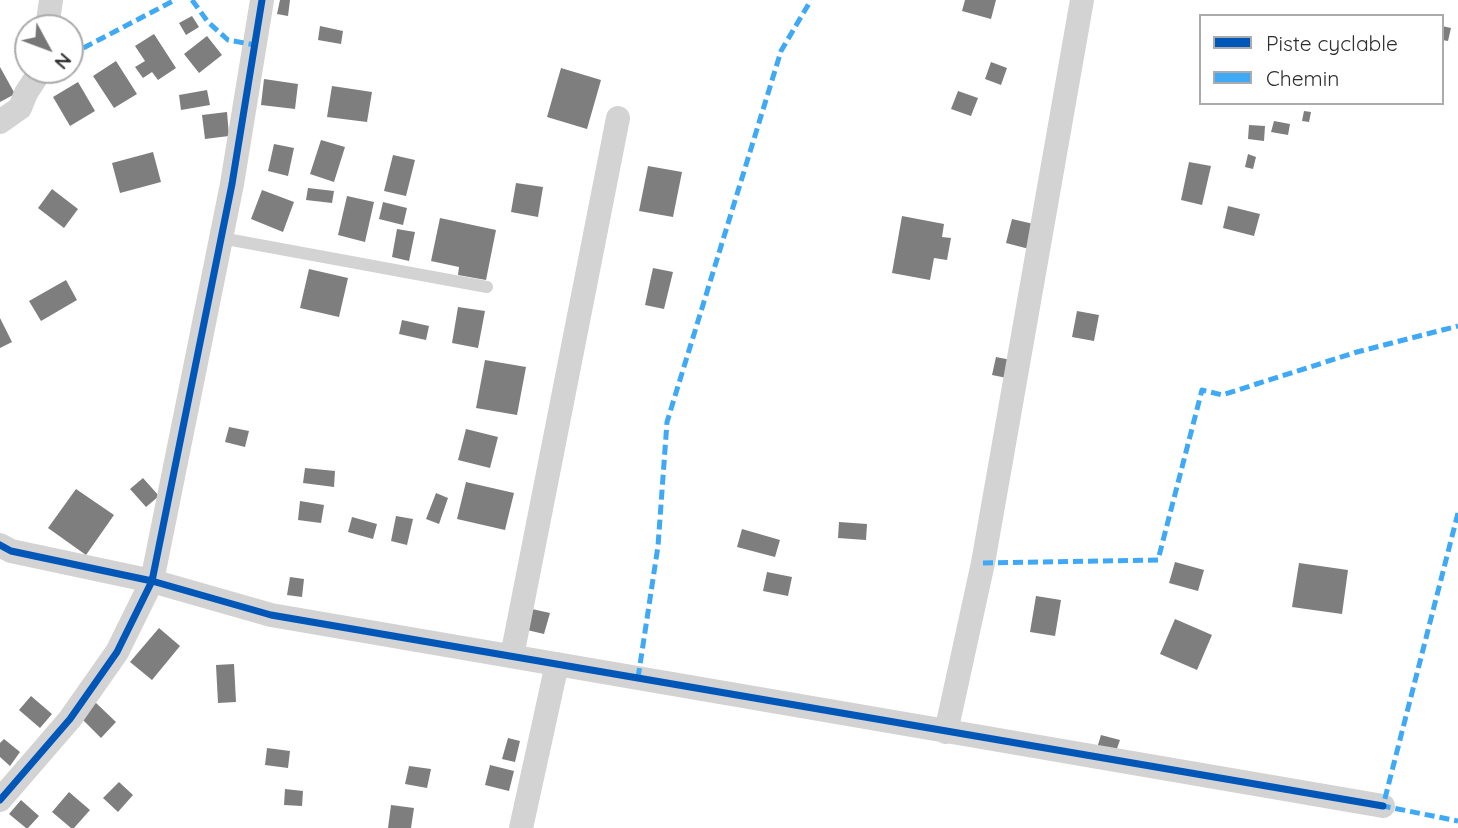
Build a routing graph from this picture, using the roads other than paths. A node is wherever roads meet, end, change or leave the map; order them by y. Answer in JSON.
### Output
{"nodes":[{"id":1,"x":262,"y":0,"type":"edge"},
{"id":2,"x":1082,"y":0,"type":"edge"},
{"id":3,"x":32,"y":84,"type":"edge"},
{"id":4,"x":618,"y":118,"type":"dead end"},
{"id":5,"x":0,"y":121,"type":"edge"},
{"id":6,"x":221,"y":238,"type":"junction"},
{"id":7,"x":486,"y":287,"type":"dead end"},
{"id":8,"x":0,"y":545,"type":"edge"},
{"id":9,"x":152,"y":581,"type":"junction"},
{"id":10,"x":512,"y":656,"type":"junction"},
{"id":11,"x":556,"y":664,"type":"junction"},
{"id":12,"x":946,"y":732,"type":"junction"},
{"id":13,"x":0,"y":800,"type":"edge"},
{"id":14,"x":1383,"y":806,"type":"dead end"},
{"id":15,"x":521,"y":828,"type":"edge"}],
"edges":[{"from":1,"to":6,"type":"street"},
{"from":2,"to":12,"type":"street"},
{"from":3,"to":5,"type":"street"},
{"from":4,"to":10,"type":"street"},
{"from":6,"to":7,"type":"lane"},
{"from":6,"to":9,"type":"street"},
{"from":8,"to":9,"type":"street"},
{"from":9,"to":10,"type":"street"},
{"from":9,"to":13,"type":"street"},
{"from":10,"to":11,"type":"street"},
{"from":11,"to":12,"type":"street"},
{"from":11,"to":15,"type":"street"},
{"from":12,"to":14,"type":"street"}]}
